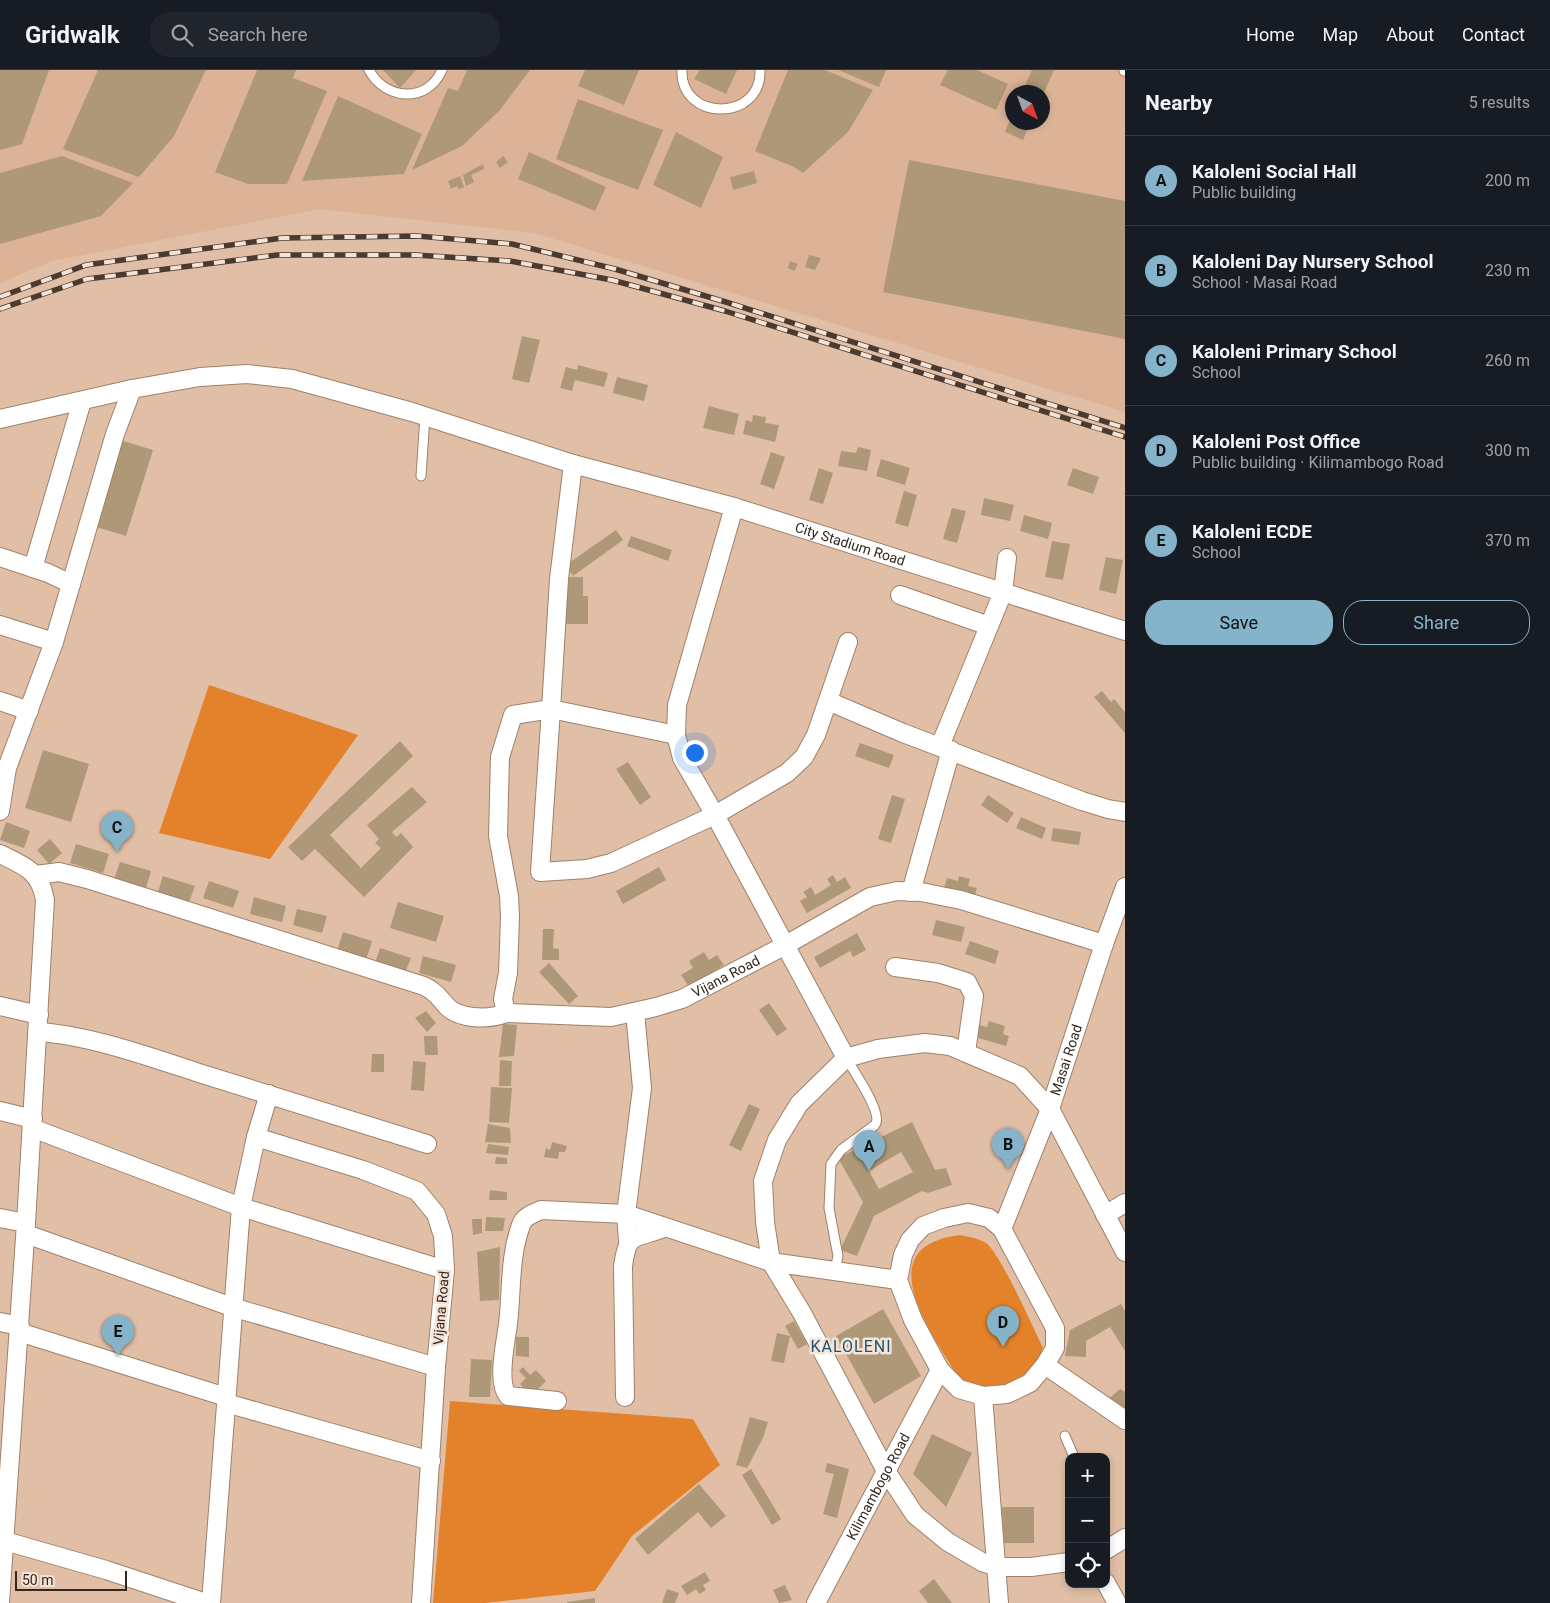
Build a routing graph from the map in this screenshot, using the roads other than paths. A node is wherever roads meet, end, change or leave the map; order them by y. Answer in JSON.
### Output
{"nodes":[{"id":1,"x":369,"y":70,"type":"edge"},
{"id":2,"x":442,"y":70,"type":"edge"},
{"id":3,"x":682,"y":70,"type":"edge"},
{"id":4,"x":760,"y":70,"type":"edge"},
{"id":5,"x":132,"y":389,"type":"junction"},
{"id":6,"x":82,"y":401,"type":"junction"},
{"id":7,"x":425,"y":416,"type":"junction"},
{"id":8,"x":0,"y":419,"type":"edge"},
{"id":9,"x":573,"y":464,"type":"junction"},
{"id":10,"x":421,"y":476,"type":"dead end"},
{"id":11,"x":734,"y":507,"type":"junction"},
{"id":12,"x":0,"y":557,"type":"edge"},
{"id":13,"x":1007,"y":558,"type":"dead end"},
{"id":14,"x":33,"y":568,"type":"junction"},
{"id":15,"x":71,"y":584,"type":"junction"},
{"id":16,"x":1003,"y":592,"type":"junction"},
{"id":17,"x":900,"y":594,"type":"dead end"},
{"id":18,"x":0,"y":625,"type":"edge"},
{"id":19,"x":989,"y":626,"type":"junction"},
{"id":20,"x":1125,"y":631,"type":"edge"},
{"id":21,"x":54,"y":642,"type":"junction"},
{"id":22,"x":848,"y":642,"type":"dead end"},
{"id":23,"x":0,"y":701,"type":"edge"},
{"id":24,"x":828,"y":701,"type":"junction"},
{"id":25,"x":551,"y":709,"type":"junction"},
{"id":26,"x":30,"y":711,"type":"junction"},
{"id":27,"x":676,"y":735,"type":"junction"},
{"id":28,"x":945,"y":748,"type":"junction"},
{"id":29,"x":3,"y":766,"type":"edge"},
{"id":30,"x":0,"y":811,"type":"edge"},
{"id":31,"x":1125,"y":812,"type":"edge"},
{"id":32,"x":716,"y":815,"type":"junction"},
{"id":33,"x":0,"y":854,"type":"edge"},
{"id":34,"x":36,"y":875,"type":"junction"},
{"id":35,"x":1125,"y":887,"type":"edge"},
{"id":36,"x":911,"y":892,"type":"junction"},
{"id":37,"x":1104,"y":944,"type":"junction"},
{"id":38,"x":784,"y":946,"type":"junction"},
{"id":39,"x":895,"y":966,"type":"dead end"},
{"id":40,"x":0,"y":1006,"type":"edge"},
{"id":41,"x":506,"y":1012,"type":"junction"},
{"id":42,"x":635,"y":1012,"type":"junction"},
{"id":43,"x":39,"y":1023,"type":"junction"},
{"id":44,"x":966,"y":1052,"type":"junction"},
{"id":45,"x":846,"y":1058,"type":"junction"},
{"id":46,"x":269,"y":1094,"type":"junction"},
{"id":47,"x":1050,"y":1108,"type":"junction"},
{"id":48,"x":0,"y":1112,"type":"edge"},
{"id":49,"x":33,"y":1124,"type":"junction"},
{"id":50,"x":256,"y":1137,"type":"junction"},
{"id":51,"x":427,"y":1144,"type":"dead end"},
{"id":52,"x":1125,"y":1204,"type":"edge"},
{"id":53,"x":241,"y":1206,"type":"junction"},
{"id":54,"x":626,"y":1214,"type":"junction"},
{"id":55,"x":1105,"y":1215,"type":"junction"},
{"id":56,"x":0,"y":1218,"type":"edge"},
{"id":57,"x":664,"y":1228,"type":"junction"},
{"id":58,"x":26,"y":1229,"type":"junction"},
{"id":59,"x":1002,"y":1229,"type":"junction"},
{"id":60,"x":628,"y":1241,"type":"junction"},
{"id":61,"x":1125,"y":1252,"type":"edge"},
{"id":62,"x":771,"y":1262,"type":"junction"},
{"id":63,"x":444,"y":1270,"type":"junction"},
{"id":64,"x":835,"y":1270,"type":"junction"},
{"id":65,"x":898,"y":1280,"type":"junction"},
{"id":66,"x":232,"y":1308,"type":"junction"},
{"id":67,"x":0,"y":1322,"type":"edge"},
{"id":68,"x":20,"y":1329,"type":"junction"},
{"id":69,"x":1045,"y":1364,"type":"junction"},
{"id":70,"x":436,"y":1368,"type":"junction"},
{"id":71,"x":940,"y":1370,"type":"junction"},
{"id":72,"x":983,"y":1396,"type":"junction"},
{"id":73,"x":626,"y":1397,"type":"dead end"},
{"id":74,"x":226,"y":1400,"type":"junction"},
{"id":75,"x":557,"y":1401,"type":"dead end"},
{"id":76,"x":1125,"y":1420,"type":"edge"},
{"id":77,"x":1065,"y":1436,"type":"dead end"},
{"id":78,"x":1072,"y":1453,"type":"edge"},
{"id":79,"x":431,"y":1461,"type":"junction"},
{"id":80,"x":886,"y":1471,"type":"junction"},
{"id":81,"x":4,"y":1532,"type":"edge"},
{"id":82,"x":1065,"y":1563,"type":"edge"},
{"id":83,"x":997,"y":1567,"type":"junction"},
{"id":84,"x":1109,"y":1588,"type":"edge"},
{"id":85,"x":0,"y":1603,"type":"edge"},
{"id":86,"x":206,"y":1603,"type":"edge"},
{"id":87,"x":211,"y":1603,"type":"edge"},
{"id":88,"x":421,"y":1603,"type":"edge"},
{"id":89,"x":816,"y":1603,"type":"edge"},
{"id":90,"x":999,"y":1603,"type":"edge"},
{"id":91,"x":1117,"y":1603,"type":"edge"}],
"edges":[{"from":1,"to":2,"type":"lane"},
{"from":3,"to":4,"type":"lane"},
{"from":5,"to":6,"type":"street","name":"City Stadium Road"},
{"from":5,"to":7,"type":"street","name":"City Stadium Road"},
{"from":5,"to":15,"type":"street"},
{"from":6,"to":8,"type":"street","name":"City Stadium Road"},
{"from":6,"to":14,"type":"street"},
{"from":7,"to":9,"type":"street","name":"City Stadium Road"},
{"from":7,"to":10,"type":"lane"},
{"from":9,"to":11,"type":"street","name":"City Stadium Road"},
{"from":9,"to":25,"type":"street"},
{"from":11,"to":16,"type":"street","name":"City Stadium Road"},
{"from":11,"to":27,"type":"street"},
{"from":12,"to":14,"type":"street"},
{"from":13,"to":16,"type":"street"},
{"from":14,"to":15,"type":"street"},
{"from":15,"to":21,"type":"street"},
{"from":16,"to":19,"type":"street"},
{"from":16,"to":20,"type":"street","name":"City Stadium Road"},
{"from":17,"to":19,"type":"street"},
{"from":18,"to":21,"type":"street"},
{"from":19,"to":28,"type":"street"},
{"from":21,"to":26,"type":"street"},
{"from":22,"to":24,"type":"street"},
{"from":23,"to":26,"type":"street"},
{"from":24,"to":28,"type":"street"},
{"from":24,"to":32,"type":"street"},
{"from":25,"to":27,"type":"street"},
{"from":25,"to":32,"type":"street"},
{"from":25,"to":41,"type":"street"},
{"from":26,"to":29,"type":"street"},
{"from":27,"to":32,"type":"street"},
{"from":28,"to":31,"type":"street"},
{"from":28,"to":36,"type":"street"},
{"from":29,"to":30,"type":"street"},
{"from":32,"to":38,"type":"street"},
{"from":33,"to":34,"type":"street"},
{"from":34,"to":41,"type":"street","name":"Vijana Road"},
{"from":34,"to":43,"type":"street"},
{"from":35,"to":37,"type":"street","name":"Masai Road"},
{"from":36,"to":37,"type":"street","name":"Vijana Road"},
{"from":36,"to":38,"type":"street","name":"Vijana Road"},
{"from":37,"to":47,"type":"street","name":"Masai Road"},
{"from":38,"to":42,"type":"street","name":"Vijana Road"},
{"from":38,"to":45,"type":"street"},
{"from":39,"to":44,"type":"street"},
{"from":40,"to":43,"type":"street"},
{"from":41,"to":42,"type":"street","name":"Vijana Road"},
{"from":42,"to":54,"type":"street"},
{"from":43,"to":46,"type":"street"},
{"from":43,"to":49,"type":"street"},
{"from":44,"to":45,"type":"street"},
{"from":44,"to":47,"type":"street"},
{"from":45,"to":62,"type":"street"},
{"from":45,"to":64,"type":"lane"},
{"from":46,"to":50,"type":"street"},
{"from":46,"to":51,"type":"street"},
{"from":47,"to":55,"type":"street"},
{"from":47,"to":59,"type":"street","name":"Masai Road"},
{"from":48,"to":49,"type":"street"},
{"from":49,"to":53,"type":"street"},
{"from":49,"to":58,"type":"street"},
{"from":50,"to":53,"type":"street"},
{"from":50,"to":63,"type":"street","name":"Vijana Road"},
{"from":52,"to":55,"type":"street"},
{"from":53,"to":63,"type":"street"},
{"from":53,"to":66,"type":"street"},
{"from":54,"to":57,"type":"street"},
{"from":54,"to":60,"type":"street"},
{"from":54,"to":75,"type":"street"},
{"from":55,"to":61,"type":"street"},
{"from":56,"to":58,"type":"street"},
{"from":57,"to":60,"type":"street"},
{"from":57,"to":62,"type":"street"},
{"from":58,"to":66,"type":"street"},
{"from":58,"to":68,"type":"street"},
{"from":59,"to":65,"type":"street"},
{"from":59,"to":69,"type":"street"},
{"from":60,"to":73,"type":"street"},
{"from":62,"to":64,"type":"street"},
{"from":62,"to":80,"type":"street"},
{"from":63,"to":70,"type":"street","name":"Vijana Road"},
{"from":64,"to":65,"type":"street"},
{"from":65,"to":71,"type":"street"},
{"from":66,"to":70,"type":"street"},
{"from":66,"to":74,"type":"street"},
{"from":67,"to":68,"type":"street"},
{"from":68,"to":74,"type":"street"},
{"from":68,"to":81,"type":"street"},
{"from":69,"to":72,"type":"street"},
{"from":69,"to":76,"type":"street"},
{"from":70,"to":79,"type":"street","name":"Vijana Road"},
{"from":71,"to":72,"type":"street"},
{"from":71,"to":80,"type":"street","name":"Kilimambogo Road"},
{"from":72,"to":83,"type":"street"},
{"from":74,"to":79,"type":"street"},
{"from":74,"to":87,"type":"street"},
{"from":77,"to":78,"type":"lane"},
{"from":79,"to":88,"type":"street","name":"Vijana Road"},
{"from":80,"to":83,"type":"street"},
{"from":80,"to":89,"type":"street","name":"Kilimambogo Road"},
{"from":81,"to":85,"type":"street"},
{"from":81,"to":86,"type":"street"},
{"from":82,"to":83,"type":"street"},
{"from":83,"to":90,"type":"street"},
{"from":84,"to":91,"type":"street"}]}
